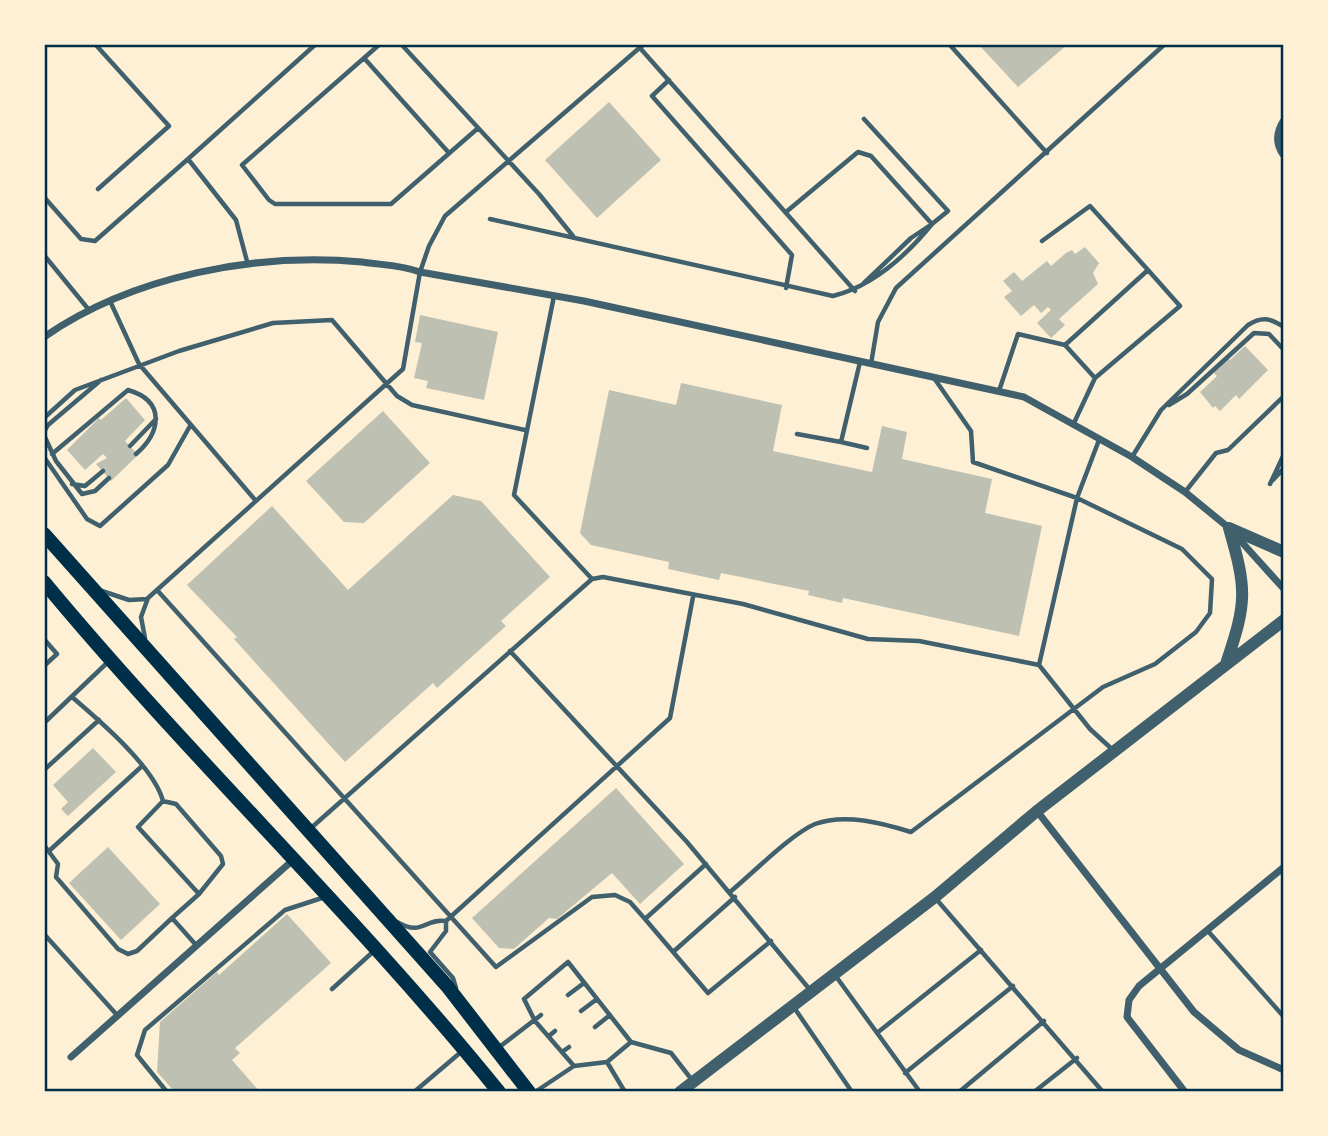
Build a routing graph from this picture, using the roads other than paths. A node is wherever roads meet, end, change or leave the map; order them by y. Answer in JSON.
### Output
{"nodes":[{"id":1,"x":95,"y":44,"type":"edge"},
{"id":2,"x":316,"y":44,"type":"edge"},
{"id":3,"x":380,"y":44,"type":"edge"},
{"id":4,"x":401,"y":44,"type":"edge"},
{"id":5,"x":949,"y":44,"type":"edge"},
{"id":6,"x":1165,"y":44,"type":"edge"},
{"id":7,"x":642,"y":46,"type":"edge"},
{"id":8,"x":364,"y":58,"type":"junction"},
{"id":9,"x":669,"y":80,"type":"junction"},
{"id":10,"x":864,"y":119,"type":"dead end"},
{"id":11,"x":1284,"y":120,"type":"edge"},
{"id":12,"x":477,"y":129,"type":"junction"},
{"id":13,"x":449,"y":153,"type":"junction"},
{"id":14,"x":1047,"y":153,"type":"junction"},
{"id":15,"x":1284,"y":156,"type":"edge"},
{"id":16,"x":188,"y":159,"type":"junction"},
{"id":17,"x":507,"y":163,"type":"junction"},
{"id":18,"x":98,"y":189,"type":"dead end"},
{"id":19,"x":44,"y":197,"type":"edge"},
{"id":20,"x":786,"y":212,"type":"junction"},
{"id":21,"x":490,"y":219,"type":"dead end"},
{"id":22,"x":932,"y":224,"type":"junction"},
{"id":23,"x":573,"y":237,"type":"junction"},
{"id":24,"x":1042,"y":241,"type":"dead end"},
{"id":25,"x":44,"y":255,"type":"edge"},
{"id":26,"x":248,"y":266,"type":"junction"},
{"id":27,"x":1148,"y":270,"type":"junction"},
{"id":28,"x":420,"y":272,"type":"junction"},
{"id":29,"x":786,"y":288,"type":"junction"},
{"id":30,"x":855,"y":290,"type":"junction"},
{"id":31,"x":554,"y":296,"type":"junction"},
{"id":32,"x":110,"y":301,"type":"junction"},
{"id":33,"x":89,"y":311,"type":"junction"},
{"id":34,"x":1284,"y":327,"type":"edge"},
{"id":35,"x":44,"y":337,"type":"edge"},
{"id":36,"x":1065,"y":345,"type":"junction"},
{"id":37,"x":1284,"y":350,"type":"edge"},
{"id":38,"x":860,"y":362,"type":"junction"},
{"id":39,"x":139,"y":364,"type":"junction"},
{"id":40,"x":871,"y":365,"type":"junction"},
{"id":41,"x":108,"y":375,"type":"junction"},
{"id":42,"x":934,"y":377,"type":"junction"},
{"id":43,"x":1095,"y":378,"type":"junction"},
{"id":44,"x":387,"y":383,"type":"junction"},
{"id":45,"x":999,"y":391,"type":"junction"},
{"id":46,"x":1284,"y":396,"type":"edge"},
{"id":47,"x":1161,"y":410,"type":"junction"},
{"id":48,"x":44,"y":418,"type":"edge"},
{"id":49,"x":156,"y":418,"type":"junction"},
{"id":50,"x":1073,"y":425,"type":"junction"},
{"id":51,"x":190,"y":426,"type":"junction"},
{"id":52,"x":525,"y":430,"type":"junction"},
{"id":53,"x":44,"y":433,"type":"edge"},
{"id":54,"x":797,"y":434,"type":"dead end"},
{"id":55,"x":1100,"y":439,"type":"junction"},
{"id":56,"x":841,"y":442,"type":"junction"},
{"id":57,"x":130,"y":446,"type":"dead end"},
{"id":58,"x":867,"y":448,"type":"dead end"},
{"id":59,"x":52,"y":454,"type":"junction"},
{"id":60,"x":136,"y":454,"type":"dead end"},
{"id":61,"x":1284,"y":454,"type":"edge"},
{"id":62,"x":44,"y":457,"type":"edge"},
{"id":63,"x":1132,"y":457,"type":"junction"},
{"id":64,"x":1284,"y":468,"type":"edge"},
{"id":65,"x":103,"y":471,"type":"dead end"},
{"id":66,"x":109,"y":478,"type":"dead end"},
{"id":67,"x":72,"y":484,"type":"junction"},
{"id":68,"x":1185,"y":492,"type":"junction"},
{"id":69,"x":1077,"y":499,"type":"junction"},
{"id":70,"x":257,"y":501,"type":"junction"},
{"id":71,"x":1229,"y":528,"type":"junction"},
{"id":72,"x":44,"y":534,"type":"edge"},
{"id":73,"x":1284,"y":552,"type":"edge"},
{"id":74,"x":83,"y":579,"type":"junction"},
{"id":75,"x":592,"y":579,"type":"junction"},
{"id":76,"x":44,"y":582,"type":"edge"},
{"id":77,"x":1284,"y":589,"type":"edge"},
{"id":78,"x":157,"y":590,"type":"junction"},
{"id":79,"x":693,"y":597,"type":"junction"},
{"id":80,"x":148,"y":598,"type":"junction"},
{"id":81,"x":1284,"y":620,"type":"edge"},
{"id":82,"x":44,"y":639,"type":"edge"},
{"id":83,"x":510,"y":651,"type":"junction"},
{"id":84,"x":109,"y":661,"type":"junction"},
{"id":85,"x":1039,"y":665,"type":"junction"},
{"id":86,"x":1226,"y":665,"type":"junction"},
{"id":87,"x":44,"y":666,"type":"edge"},
{"id":88,"x":159,"y":666,"type":"junction"},
{"id":89,"x":72,"y":697,"type":"junction"},
{"id":90,"x":1072,"y":709,"type":"junction"},
{"id":91,"x":99,"y":720,"type":"junction"},
{"id":92,"x":44,"y":723,"type":"edge"},
{"id":93,"x":1114,"y":752,"type":"junction"},
{"id":94,"x":141,"y":767,"type":"junction"},
{"id":95,"x":617,"y":768,"type":"junction"},
{"id":96,"x":44,"y":769,"type":"edge"},
{"id":97,"x":342,"y":799,"type":"junction"},
{"id":98,"x":163,"y":801,"type":"junction"},
{"id":99,"x":1037,"y":811,"type":"junction"},
{"id":100,"x":308,"y":831,"type":"junction"},
{"id":101,"x":44,"y":845,"type":"edge"},
{"id":102,"x":49,"y":851,"type":"junction"},
{"id":103,"x":293,"y":860,"type":"junction"},
{"id":104,"x":706,"y":864,"type":"junction"},
{"id":105,"x":1284,"y":867,"type":"edge"},
{"id":106,"x":730,"y":891,"type":"junction"},
{"id":107,"x":199,"y":894,"type":"junction"},
{"id":108,"x":326,"y":897,"type":"junction"},
{"id":109,"x":735,"y":897,"type":"junction"},
{"id":110,"x":935,"y":897,"type":"junction"},
{"id":111,"x":383,"y":914,"type":"junction"},
{"id":112,"x":172,"y":918,"type":"junction"},
{"id":113,"x":448,"y":919,"type":"junction"},
{"id":114,"x":645,"y":919,"type":"junction"},
{"id":115,"x":1207,"y":930,"type":"junction"},
{"id":116,"x":44,"y":934,"type":"edge"},
{"id":117,"x":771,"y":941,"type":"junction"},
{"id":118,"x":196,"y":945,"type":"junction"},
{"id":119,"x":378,"y":948,"type":"junction"},
{"id":120,"x":981,"y":950,"type":"junction"},
{"id":121,"x":673,"y":952,"type":"junction"},
{"id":122,"x":1159,"y":968,"type":"junction"},
{"id":123,"x":835,"y":974,"type":"junction"},
{"id":124,"x":584,"y":982,"type":"junction"},
{"id":125,"x":1013,"y":986,"type":"junction"},
{"id":126,"x":332,"y":989,"type":"dead end"},
{"id":127,"x":811,"y":992,"type":"junction"},
{"id":128,"x":568,"y":995,"type":"dead end"},
{"id":129,"x":597,"y":999,"type":"junction"},
{"id":130,"x":461,"y":1002,"type":"junction"},
{"id":131,"x":793,"y":1005,"type":"junction"},
{"id":132,"x":581,"y":1011,"type":"dead end"},
{"id":133,"x":117,"y":1015,"type":"junction"},
{"id":134,"x":541,"y":1015,"type":"dead end"},
{"id":135,"x":610,"y":1015,"type":"junction"},
{"id":136,"x":1284,"y":1017,"type":"edge"},
{"id":137,"x":535,"y":1021,"type":"junction"},
{"id":138,"x":1044,"y":1021,"type":"junction"},
{"id":139,"x":595,"y":1027,"type":"dead end"},
{"id":140,"x":555,"y":1031,"type":"dead end"},
{"id":141,"x":877,"y":1033,"type":"junction"},
{"id":142,"x":549,"y":1036,"type":"junction"},
{"id":143,"x":631,"y":1042,"type":"junction"},
{"id":144,"x":569,"y":1047,"type":"dead end"},
{"id":145,"x":465,"y":1049,"type":"junction"},
{"id":146,"x":494,"y":1050,"type":"junction"},
{"id":147,"x":562,"y":1052,"type":"junction"},
{"id":148,"x":71,"y":1057,"type":"dead end"},
{"id":149,"x":1077,"y":1058,"type":"junction"},
{"id":150,"x":607,"y":1062,"type":"junction"},
{"id":151,"x":574,"y":1066,"type":"junction"},
{"id":152,"x":1284,"y":1070,"type":"edge"},
{"id":153,"x":905,"y":1073,"type":"junction"},
{"id":154,"x":693,"y":1082,"type":"junction"},
{"id":155,"x":167,"y":1092,"type":"edge"},
{"id":156,"x":414,"y":1092,"type":"edge"},
{"id":157,"x":499,"y":1092,"type":"edge"},
{"id":158,"x":529,"y":1092,"type":"edge"},
{"id":159,"x":535,"y":1092,"type":"edge"},
{"id":160,"x":625,"y":1092,"type":"edge"},
{"id":161,"x":680,"y":1092,"type":"edge"},
{"id":162,"x":852,"y":1092,"type":"edge"},
{"id":163,"x":920,"y":1092,"type":"edge"},
{"id":164,"x":959,"y":1092,"type":"edge"},
{"id":165,"x":1034,"y":1092,"type":"edge"},
{"id":166,"x":1104,"y":1092,"type":"edge"},
{"id":167,"x":1185,"y":1092,"type":"edge"}],
"edges":[{"from":1,"to":18,"type":"lane"},
{"from":2,"to":16,"type":"lane"},
{"from":3,"to":8,"type":"lane"},
{"from":4,"to":12,"type":"lane"},
{"from":5,"to":14,"type":"lane"},
{"from":6,"to":14,"type":"lane"},
{"from":7,"to":9,"type":"lane"},
{"from":7,"to":17,"type":"lane"},
{"from":8,"to":13,"type":"lane"},
{"from":8,"to":13,"type":"lane"},
{"from":9,"to":20,"type":"lane"},
{"from":9,"to":29,"type":"lane"},
{"from":10,"to":22,"type":"lane"},
{"from":11,"to":15,"type":"street"},
{"from":12,"to":13,"type":"lane"},
{"from":12,"to":17,"type":"lane"},
{"from":14,"to":40,"type":"lane"},
{"from":16,"to":19,"type":"lane"},
{"from":16,"to":26,"type":"lane"},
{"from":17,"to":23,"type":"lane"},
{"from":17,"to":28,"type":"lane"},
{"from":20,"to":22,"type":"lane"},
{"from":20,"to":30,"type":"lane"},
{"from":21,"to":23,"type":"lane"},
{"from":22,"to":30,"type":"lane"},
{"from":23,"to":29,"type":"lane"},
{"from":24,"to":27,"type":"lane"},
{"from":25,"to":33,"type":"lane"},
{"from":26,"to":28,"type":"street"},
{"from":26,"to":32,"type":"street"},
{"from":27,"to":36,"type":"lane"},
{"from":27,"to":43,"type":"lane"},
{"from":28,"to":31,"type":"street"},
{"from":28,"to":44,"type":"lane"},
{"from":29,"to":30,"type":"lane"},
{"from":31,"to":38,"type":"street"},
{"from":31,"to":52,"type":"lane"},
{"from":32,"to":33,"type":"street"},
{"from":32,"to":39,"type":"lane"},
{"from":33,"to":35,"type":"street"},
{"from":34,"to":47,"type":"lane"},
{"from":36,"to":43,"type":"lane"},
{"from":36,"to":45,"type":"lane"},
{"from":37,"to":47,"type":"lane"},
{"from":38,"to":40,"type":"street"},
{"from":38,"to":56,"type":"lane"},
{"from":39,"to":41,"type":"lane"},
{"from":39,"to":44,"type":"lane"},
{"from":39,"to":51,"type":"lane"},
{"from":40,"to":42,"type":"street"},
{"from":41,"to":48,"type":"lane"},
{"from":41,"to":53,"type":"lane"},
{"from":42,"to":45,"type":"street"},
{"from":42,"to":69,"type":"lane"},
{"from":43,"to":50,"type":"lane"},
{"from":44,"to":52,"type":"lane"},
{"from":44,"to":70,"type":"lane"},
{"from":45,"to":50,"type":"street"},
{"from":46,"to":68,"type":"lane"},
{"from":47,"to":63,"type":"lane"},
{"from":49,"to":57,"type":"lane"},
{"from":49,"to":59,"type":"lane"},
{"from":49,"to":60,"type":"lane"},
{"from":50,"to":55,"type":"street"},
{"from":51,"to":62,"type":"lane"},
{"from":51,"to":70,"type":"lane"},
{"from":52,"to":75,"type":"lane"},
{"from":53,"to":59,"type":"lane"},
{"from":54,"to":56,"type":"lane"},
{"from":55,"to":63,"type":"street"},
{"from":55,"to":69,"type":"lane"},
{"from":56,"to":58,"type":"lane"},
{"from":59,"to":67,"type":"lane"},
{"from":61,"to":64,"type":"lane"},
{"from":63,"to":68,"type":"street"},
{"from":65,"to":67,"type":"lane"},
{"from":66,"to":67,"type":"lane"},
{"from":68,"to":71,"type":"street"},
{"from":69,"to":85,"type":"lane"},
{"from":69,"to":90,"type":"lane"},
{"from":70,"to":78,"type":"lane"},
{"from":71,"to":73,"type":"street"},
{"from":71,"to":77,"type":"street"},
{"from":71,"to":86,"type":"street"},
{"from":72,"to":74,"type":"main road"},
{"from":74,"to":80,"type":"lane"},
{"from":74,"to":88,"type":"main road"},
{"from":75,"to":79,"type":"lane"},
{"from":75,"to":83,"type":"lane"},
{"from":76,"to":84,"type":"main road"},
{"from":78,"to":80,"type":"lane"},
{"from":78,"to":97,"type":"lane"},
{"from":79,"to":85,"type":"lane"},
{"from":79,"to":95,"type":"lane"},
{"from":80,"to":88,"type":"lane"},
{"from":81,"to":86,"type":"street"},
{"from":82,"to":87,"type":"lane"},
{"from":83,"to":95,"type":"lane"},
{"from":83,"to":97,"type":"lane"},
{"from":84,"to":89,"type":"lane"},
{"from":84,"to":103,"type":"main road"},
{"from":85,"to":90,"type":"lane"},
{"from":86,"to":93,"type":"street"},
{"from":88,"to":100,"type":"main road"},
{"from":89,"to":91,"type":"lane"},
{"from":89,"to":92,"type":"lane"},
{"from":90,"to":93,"type":"lane"},
{"from":90,"to":106,"type":"lane"},
{"from":91,"to":94,"type":"lane"},
{"from":91,"to":96,"type":"lane"},
{"from":93,"to":99,"type":"street"},
{"from":94,"to":98,"type":"lane"},
{"from":94,"to":102,"type":"lane"},
{"from":95,"to":104,"type":"lane"},
{"from":95,"to":113,"type":"lane"},
{"from":97,"to":100,"type":"lane"},
{"from":97,"to":113,"type":"lane"},
{"from":98,"to":107,"type":"lane"},
{"from":98,"to":107,"type":"lane"},
{"from":99,"to":110,"type":"street"},
{"from":99,"to":122,"type":"street"},
{"from":100,"to":111,"type":"main road"},
{"from":101,"to":102,"type":"lane"},
{"from":102,"to":112,"type":"lane"},
{"from":103,"to":108,"type":"main road"},
{"from":103,"to":118,"type":"street"},
{"from":104,"to":106,"type":"lane"},
{"from":104,"to":114,"type":"lane"},
{"from":105,"to":115,"type":"street"},
{"from":106,"to":109,"type":"lane"},
{"from":107,"to":112,"type":"lane"},
{"from":108,"to":119,"type":"main road"},
{"from":108,"to":155,"type":"lane"},
{"from":109,"to":117,"type":"lane"},
{"from":109,"to":121,"type":"lane"},
{"from":110,"to":120,"type":"lane"},
{"from":110,"to":123,"type":"street"},
{"from":111,"to":113,"type":"lane"},
{"from":111,"to":130,"type":"main road"},
{"from":112,"to":118,"type":"lane"},
{"from":113,"to":114,"type":"lane"},
{"from":113,"to":130,"type":"lane"},
{"from":114,"to":121,"type":"lane"},
{"from":115,"to":122,"type":"street"},
{"from":115,"to":136,"type":"lane"},
{"from":116,"to":133,"type":"lane"},
{"from":117,"to":121,"type":"lane"},
{"from":117,"to":127,"type":"lane"},
{"from":118,"to":133,"type":"street"},
{"from":119,"to":126,"type":"lane"},
{"from":119,"to":145,"type":"main road"},
{"from":120,"to":125,"type":"lane"},
{"from":120,"to":141,"type":"lane"},
{"from":122,"to":152,"type":"street"},
{"from":122,"to":167,"type":"street"},
{"from":123,"to":127,"type":"street"},
{"from":123,"to":141,"type":"lane"},
{"from":124,"to":128,"type":"lane"},
{"from":124,"to":129,"type":"lane"},
{"from":124,"to":137,"type":"lane"},
{"from":125,"to":138,"type":"lane"},
{"from":125,"to":153,"type":"lane"},
{"from":127,"to":131,"type":"street"},
{"from":129,"to":132,"type":"lane"},
{"from":129,"to":135,"type":"lane"},
{"from":130,"to":146,"type":"main road"},
{"from":131,"to":154,"type":"street"},
{"from":131,"to":162,"type":"lane"},
{"from":133,"to":148,"type":"street"},
{"from":134,"to":137,"type":"lane"},
{"from":135,"to":139,"type":"lane"},
{"from":135,"to":143,"type":"lane"},
{"from":137,"to":142,"type":"lane"},
{"from":137,"to":146,"type":"lane"},
{"from":138,"to":149,"type":"lane"},
{"from":138,"to":164,"type":"lane"},
{"from":140,"to":142,"type":"lane"},
{"from":141,"to":153,"type":"lane"},
{"from":142,"to":147,"type":"lane"},
{"from":143,"to":150,"type":"lane"},
{"from":143,"to":154,"type":"lane"},
{"from":144,"to":147,"type":"lane"},
{"from":145,"to":156,"type":"lane"},
{"from":145,"to":157,"type":"main road"},
{"from":146,"to":158,"type":"main road"},
{"from":147,"to":151,"type":"lane"},
{"from":149,"to":165,"type":"lane"},
{"from":149,"to":166,"type":"lane"},
{"from":150,"to":151,"type":"lane"},
{"from":150,"to":160,"type":"lane"},
{"from":151,"to":159,"type":"lane"},
{"from":153,"to":163,"type":"lane"},
{"from":154,"to":161,"type":"street"}]}
